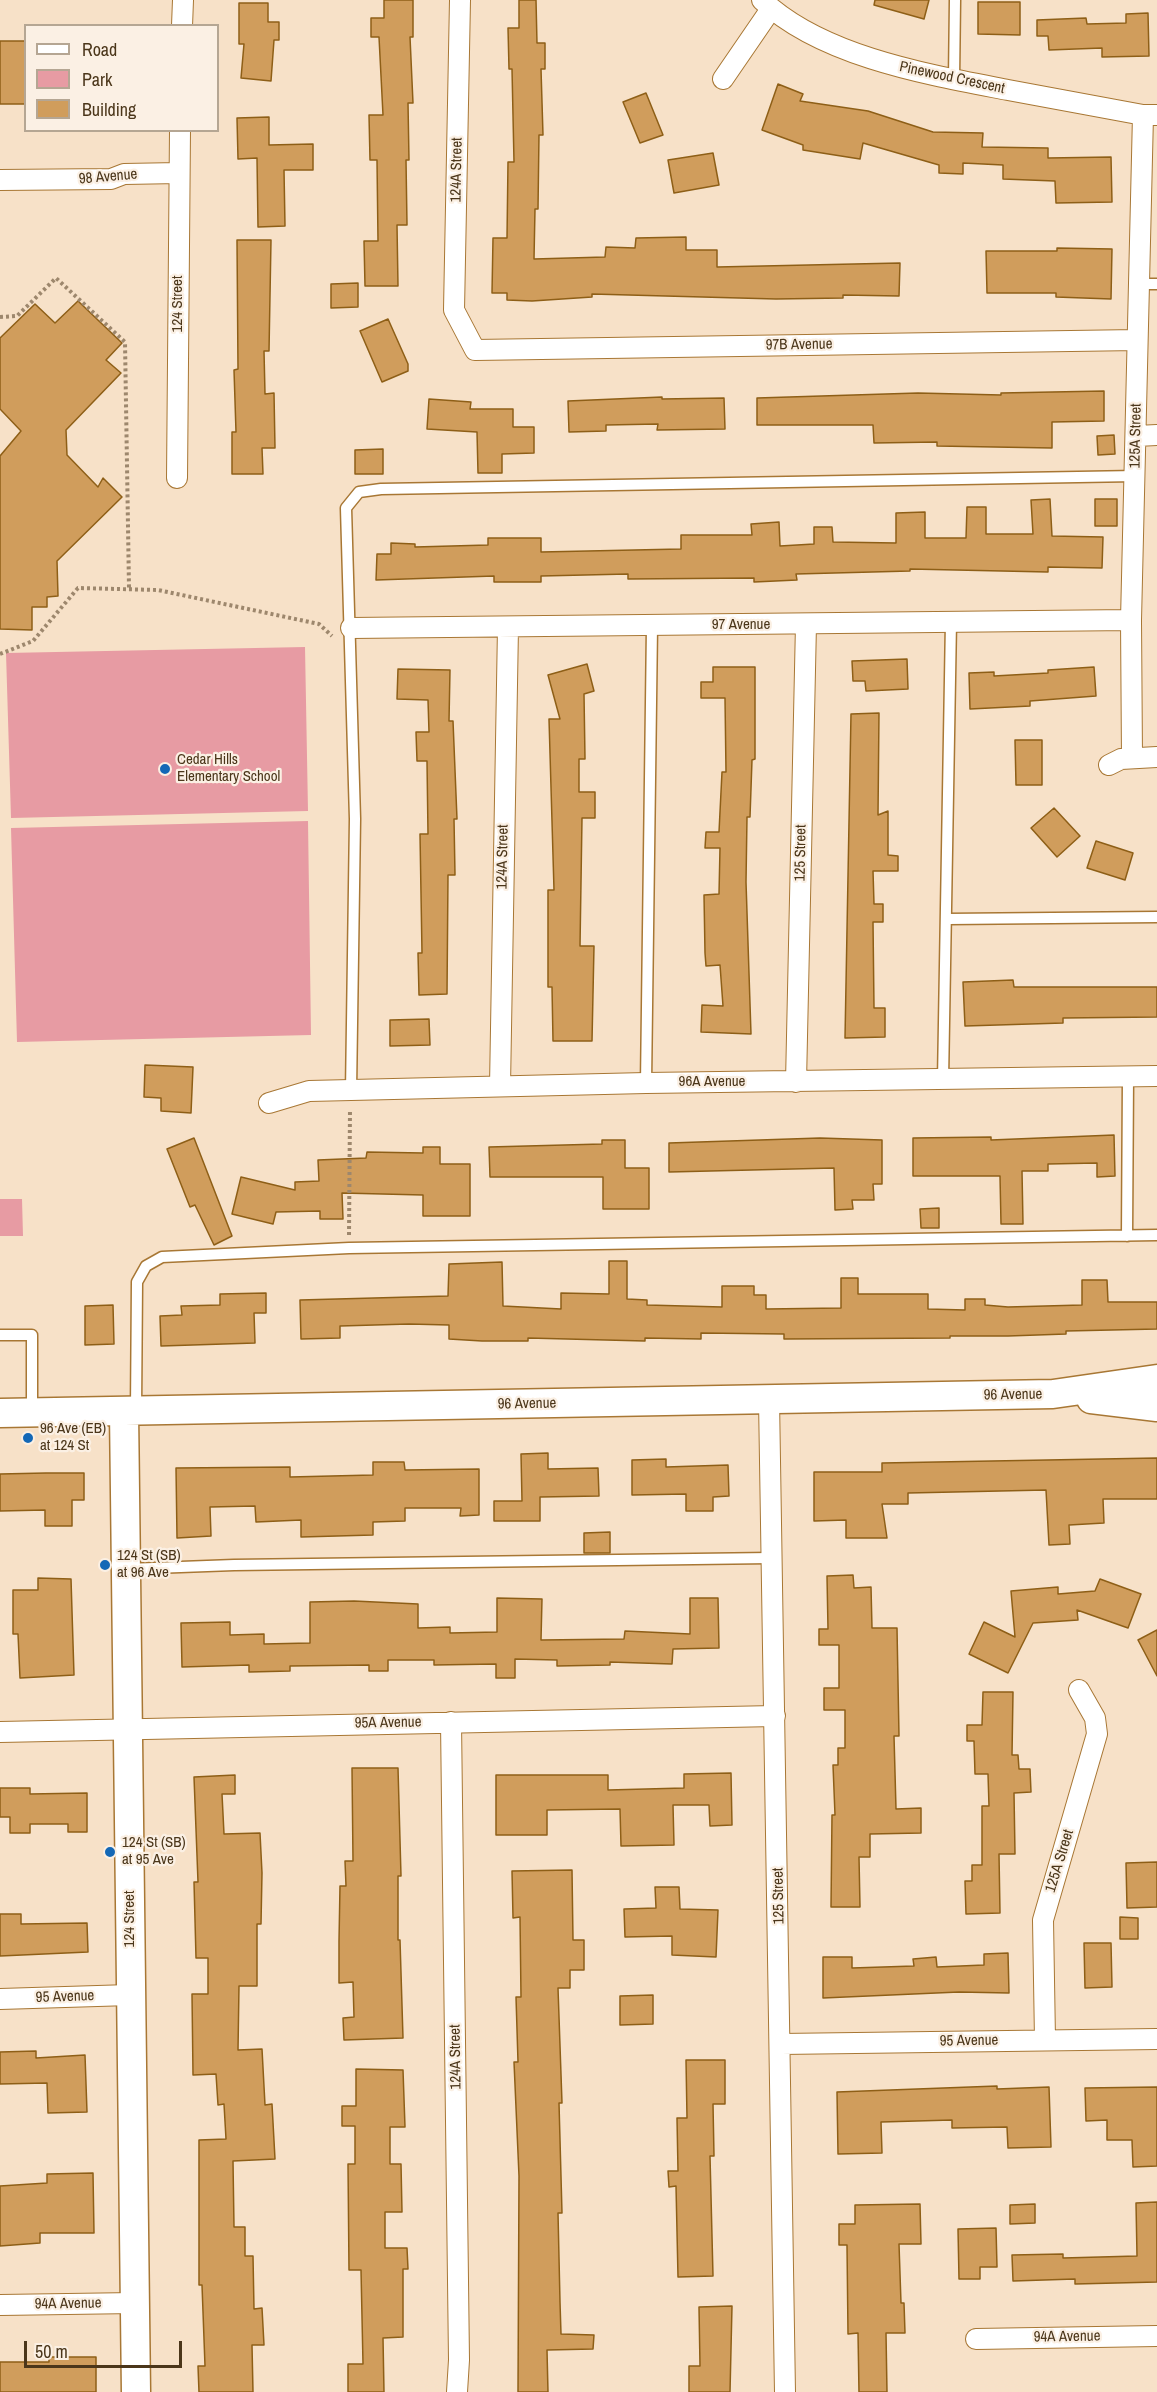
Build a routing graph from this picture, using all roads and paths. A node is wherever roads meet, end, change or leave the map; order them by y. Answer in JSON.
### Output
{"nodes":[{"id":1,"x":183,"y":0,"type":"edge"},
{"id":2,"x":460,"y":0,"type":"edge"},
{"id":3,"x":956,"y":0,"type":"edge"},
{"id":4,"x":767,"y":4,"type":"edge"},
{"id":5,"x":182,"y":24,"type":"edge"},
{"id":6,"x":723,"y":80,"type":"dead end"},
{"id":7,"x":954,"y":80,"type":"junction"},
{"id":8,"x":1150,"y":115,"type":"edge"},
{"id":9,"x":180,"y":132,"type":"edge"},
{"id":10,"x":179,"y":173,"type":"junction"},
{"id":11,"x":0,"y":180,"type":"edge"},
{"id":12,"x":1148,"y":284,"type":"edge"},
{"id":13,"x":0,"y":317,"type":"edge"},
{"id":14,"x":468,"y":337,"type":"joint"},
{"id":15,"x":1137,"y":340,"type":"junction"},
{"id":16,"x":1157,"y":435,"type":"edge"},
{"id":17,"x":1137,"y":436,"type":"junction"},
{"id":18,"x":1136,"y":476,"type":"junction"},
{"id":19,"x":177,"y":478,"type":"dead end"},
{"id":20,"x":129,"y":588,"type":"junction"},
{"id":21,"x":1131,"y":620,"type":"junction"},
{"id":22,"x":951,"y":621,"type":"junction"},
{"id":23,"x":806,"y":624,"type":"junction"},
{"id":24,"x":652,"y":626,"type":"junction"},
{"id":25,"x":508,"y":627,"type":"junction"},
{"id":26,"x":351,"y":631,"type":"junction"},
{"id":27,"x":0,"y":654,"type":"edge"},
{"id":28,"x":1132,"y":758,"type":"junction"},
{"id":29,"x":1157,"y":758,"type":"edge"},
{"id":30,"x":1109,"y":765,"type":"dead end"},
{"id":31,"x":1157,"y":917,"type":"edge"},
{"id":32,"x":948,"y":919,"type":"junction"},
{"id":33,"x":1157,"y":1076,"type":"edge"},
{"id":34,"x":1128,"y":1077,"type":"junction"},
{"id":35,"x":943,"y":1080,"type":"junction"},
{"id":36,"x":796,"y":1082,"type":"junction"},
{"id":37,"x":646,"y":1083,"type":"junction"},
{"id":38,"x":500,"y":1086,"type":"junction"},
{"id":39,"x":350,"y":1100,"type":"junction"},
{"id":40,"x":269,"y":1103,"type":"dead end"},
{"id":41,"x":1157,"y":1235,"type":"edge"},
{"id":42,"x":1128,"y":1236,"type":"junction"},
{"id":43,"x":349,"y":1239,"type":"dead end"},
{"id":44,"x":0,"y":1335,"type":"edge"},
{"id":45,"x":1157,"y":1379,"type":"edge"},
{"id":46,"x":1053,"y":1394,"type":"junction"},
{"id":47,"x":770,"y":1400,"type":"junction"},
{"id":48,"x":1157,"y":1407,"type":"edge"},
{"id":49,"x":130,"y":1410,"type":"junction"},
{"id":50,"x":0,"y":1413,"type":"edge"},
{"id":51,"x":32,"y":1413,"type":"junction"},
{"id":52,"x":771,"y":1558,"type":"junction"},
{"id":53,"x":126,"y":1569,"type":"junction"},
{"id":54,"x":1079,"y":1690,"type":"dead end"},
{"id":55,"x":776,"y":1716,"type":"junction"},
{"id":56,"x":451,"y":1722,"type":"junction"},
{"id":57,"x":129,"y":1729,"type":"junction"},
{"id":58,"x":0,"y":1732,"type":"edge"},
{"id":59,"x":130,"y":1995,"type":"junction"},
{"id":60,"x":0,"y":2000,"type":"edge"},
{"id":61,"x":1157,"y":2039,"type":"edge"},
{"id":62,"x":1045,"y":2040,"type":"junction"},
{"id":63,"x":781,"y":2044,"type":"junction"},
{"id":64,"x":135,"y":2303,"type":"junction"},
{"id":65,"x":0,"y":2305,"type":"edge"},
{"id":66,"x":1157,"y":2336,"type":"edge"},
{"id":67,"x":976,"y":2339,"type":"dead end"},
{"id":68,"x":136,"y":2392,"type":"edge"},
{"id":69,"x":457,"y":2392,"type":"edge"},
{"id":70,"x":785,"y":2392,"type":"edge"}],
"edges":[{"from":1,"to":5,"type":"street"},
{"from":2,"to":14,"type":"street","name":"124A Street"},
{"from":3,"to":7,"type":"lane"},
{"from":4,"to":6,"type":"street","name":"Pinewood Crescent"},
{"from":4,"to":7,"type":"street","name":"Pinewood Crescent"},
{"from":7,"to":8,"type":"street","name":"Pinewood Crescent"},
{"from":8,"to":12,"type":"street","name":"125A Street"},
{"from":9,"to":10,"type":"street","name":"124 Street"},
{"from":10,"to":11,"type":"street","name":"98 Avenue"},
{"from":10,"to":19,"type":"street","name":"124 Street"},
{"from":12,"to":15,"type":"street","name":"125A Street"},
{"from":13,"to":20,"type":"path"},
{"from":14,"to":15,"type":"street","name":"97B Avenue"},
{"from":15,"to":17,"type":"street","name":"125A Street"},
{"from":16,"to":17,"type":"street"},
{"from":17,"to":18,"type":"street","name":"125A Street"},
{"from":18,"to":21,"type":"street","name":"125A Street"},
{"from":18,"to":26,"type":"lane"},
{"from":20,"to":26,"type":"path"},
{"from":20,"to":27,"type":"path"},
{"from":21,"to":22,"type":"street","name":"97 Avenue"},
{"from":21,"to":28,"type":"street","name":"125A Street"},
{"from":22,"to":23,"type":"street","name":"97 Avenue"},
{"from":22,"to":32,"type":"lane"},
{"from":23,"to":24,"type":"street","name":"97 Avenue"},
{"from":23,"to":36,"type":"street","name":"125 Street"},
{"from":24,"to":25,"type":"street","name":"97 Avenue"},
{"from":24,"to":37,"type":"lane"},
{"from":25,"to":26,"type":"street","name":"97 Avenue"},
{"from":25,"to":38,"type":"street","name":"124A Street"},
{"from":26,"to":39,"type":"lane"},
{"from":28,"to":29,"type":"street"},
{"from":28,"to":30,"type":"street"},
{"from":31,"to":32,"type":"lane"},
{"from":32,"to":35,"type":"lane"},
{"from":33,"to":34,"type":"street","name":"96A Avenue"},
{"from":34,"to":35,"type":"street","name":"96A Avenue"},
{"from":34,"to":42,"type":"lane"},
{"from":35,"to":36,"type":"street","name":"96A Avenue"},
{"from":36,"to":37,"type":"street","name":"96A Avenue"},
{"from":37,"to":38,"type":"street","name":"96A Avenue"},
{"from":38,"to":39,"type":"street","name":"96A Avenue"},
{"from":39,"to":40,"type":"street","name":"96A Avenue"},
{"from":39,"to":43,"type":"path"},
{"from":41,"to":42,"type":"lane"},
{"from":42,"to":49,"type":"lane"},
{"from":44,"to":51,"type":"lane"},
{"from":45,"to":46,"type":"main road","name":"96 Avenue"},
{"from":46,"to":47,"type":"main road","name":"96 Avenue"},
{"from":46,"to":48,"type":"main road","name":"96 Avenue"},
{"from":47,"to":49,"type":"main road","name":"96 Avenue"},
{"from":47,"to":52,"type":"street","name":"125 Street"},
{"from":49,"to":51,"type":"main road","name":"96 Avenue"},
{"from":49,"to":53,"type":"main road","name":"124 Street"},
{"from":50,"to":51,"type":"main road","name":"96 Avenue"},
{"from":52,"to":53,"type":"lane"},
{"from":52,"to":55,"type":"street","name":"125 Street"},
{"from":53,"to":57,"type":"main road","name":"124 Street"},
{"from":54,"to":62,"type":"street","name":"125A Street"},
{"from":55,"to":56,"type":"street","name":"95A Avenue"},
{"from":55,"to":63,"type":"street","name":"125 Street"},
{"from":56,"to":57,"type":"street","name":"95A Avenue"},
{"from":56,"to":69,"type":"street","name":"124A Street"},
{"from":57,"to":58,"type":"street","name":"95A Avenue"},
{"from":57,"to":59,"type":"main road","name":"124 Street"},
{"from":59,"to":60,"type":"street","name":"95 Avenue"},
{"from":59,"to":64,"type":"main road","name":"124 Street"},
{"from":61,"to":62,"type":"street","name":"95 Avenue"},
{"from":62,"to":63,"type":"street","name":"95 Avenue"},
{"from":63,"to":70,"type":"street","name":"125 Street"},
{"from":64,"to":65,"type":"street","name":"94A Avenue"},
{"from":64,"to":68,"type":"main road","name":"124 Street"},
{"from":66,"to":67,"type":"street","name":"94A Avenue"}]}
